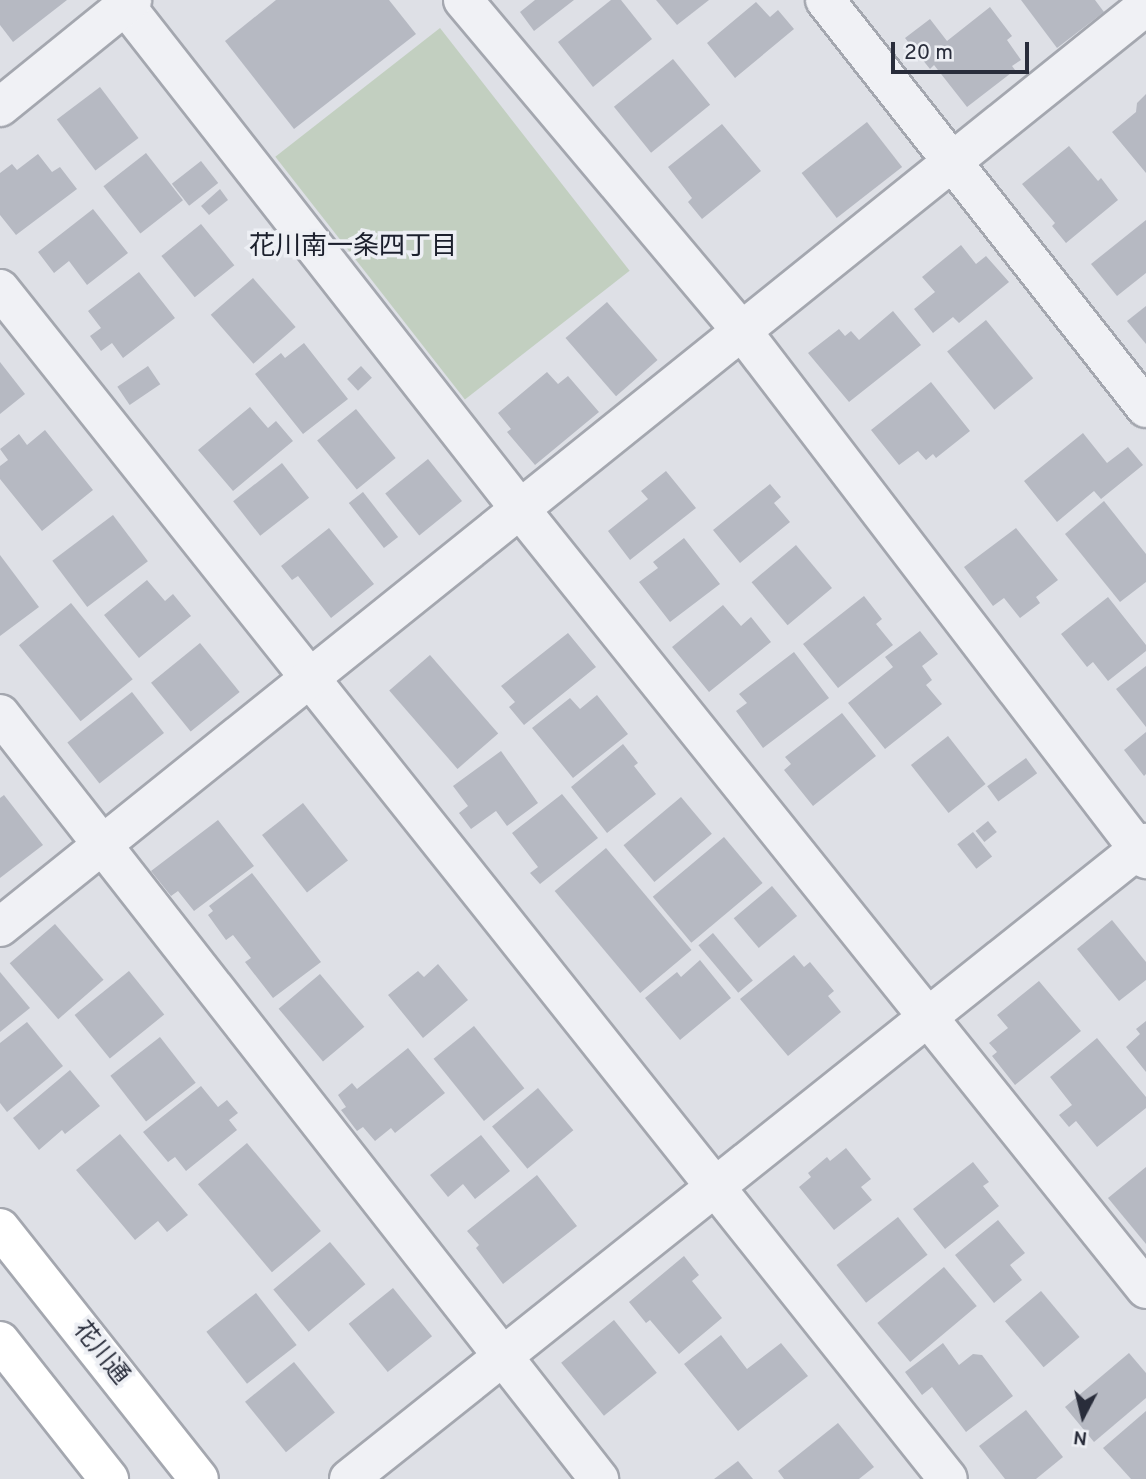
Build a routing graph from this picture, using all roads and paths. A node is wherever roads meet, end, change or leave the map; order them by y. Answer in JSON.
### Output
{"nodes":[{"id":1,"x":463,"y":0,"type":"edge"},
{"id":2,"x":825,"y":0,"type":"edge"},
{"id":3,"x":126,"y":2,"type":"edge"},
{"id":4,"x":1146,"y":6,"type":"edge"},
{"id":5,"x":0,"y":107,"type":"edge"},
{"id":6,"x":954,"y":160,"type":"junction"},
{"id":7,"x":0,"y":289,"type":"edge"},
{"id":8,"x":742,"y":331,"type":"junction"},
{"id":9,"x":1146,"y":408,"type":"edge"},
{"id":10,"x":520,"y":509,"type":"junction"},
{"id":11,"x":308,"y":680,"type":"junction"},
{"id":12,"x":0,"y":714,"type":"edge"},
{"id":13,"x":104,"y":844,"type":"junction"},
{"id":14,"x":1144,"y":850,"type":"edge"},
{"id":15,"x":0,"y":927,"type":"edge"},
{"id":16,"x":929,"y":1016,"type":"junction"},
{"id":17,"x":714,"y":1188,"type":"junction"},
{"id":18,"x":0,"y":1228,"type":"edge"},
{"id":19,"x":1146,"y":1289,"type":"edge"},
{"id":20,"x":0,"y":1341,"type":"edge"},
{"id":21,"x":501,"y":1357,"type":"junction"},
{"id":22,"x":110,"y":1479,"type":"edge"},
{"id":23,"x":200,"y":1479,"type":"edge"},
{"id":24,"x":349,"y":1479,"type":"edge"},
{"id":25,"x":599,"y":1479,"type":"edge"},
{"id":26,"x":948,"y":1479,"type":"edge"}],
"edges":[{"from":1,"to":8,"type":"street"},
{"from":2,"to":6,"type":"street"},
{"from":3,"to":5,"type":"street"},
{"from":3,"to":10,"type":"street"},
{"from":4,"to":6,"type":"street"},
{"from":6,"to":8,"type":"street"},
{"from":6,"to":9,"type":"street"},
{"from":7,"to":11,"type":"street"},
{"from":8,"to":10,"type":"street"},
{"from":8,"to":14,"type":"street"},
{"from":10,"to":11,"type":"street"},
{"from":10,"to":16,"type":"street"},
{"from":11,"to":13,"type":"street"},
{"from":11,"to":17,"type":"street"},
{"from":12,"to":13,"type":"street"},
{"from":13,"to":15,"type":"street"},
{"from":13,"to":21,"type":"street"},
{"from":14,"to":16,"type":"street"},
{"from":16,"to":17,"type":"street"},
{"from":16,"to":19,"type":"street"},
{"from":17,"to":21,"type":"street"},
{"from":17,"to":26,"type":"street"},
{"from":18,"to":23,"type":"street","name":"花川通"},
{"from":20,"to":22,"type":"street"},
{"from":21,"to":24,"type":"street"},
{"from":21,"to":25,"type":"street"}]}
